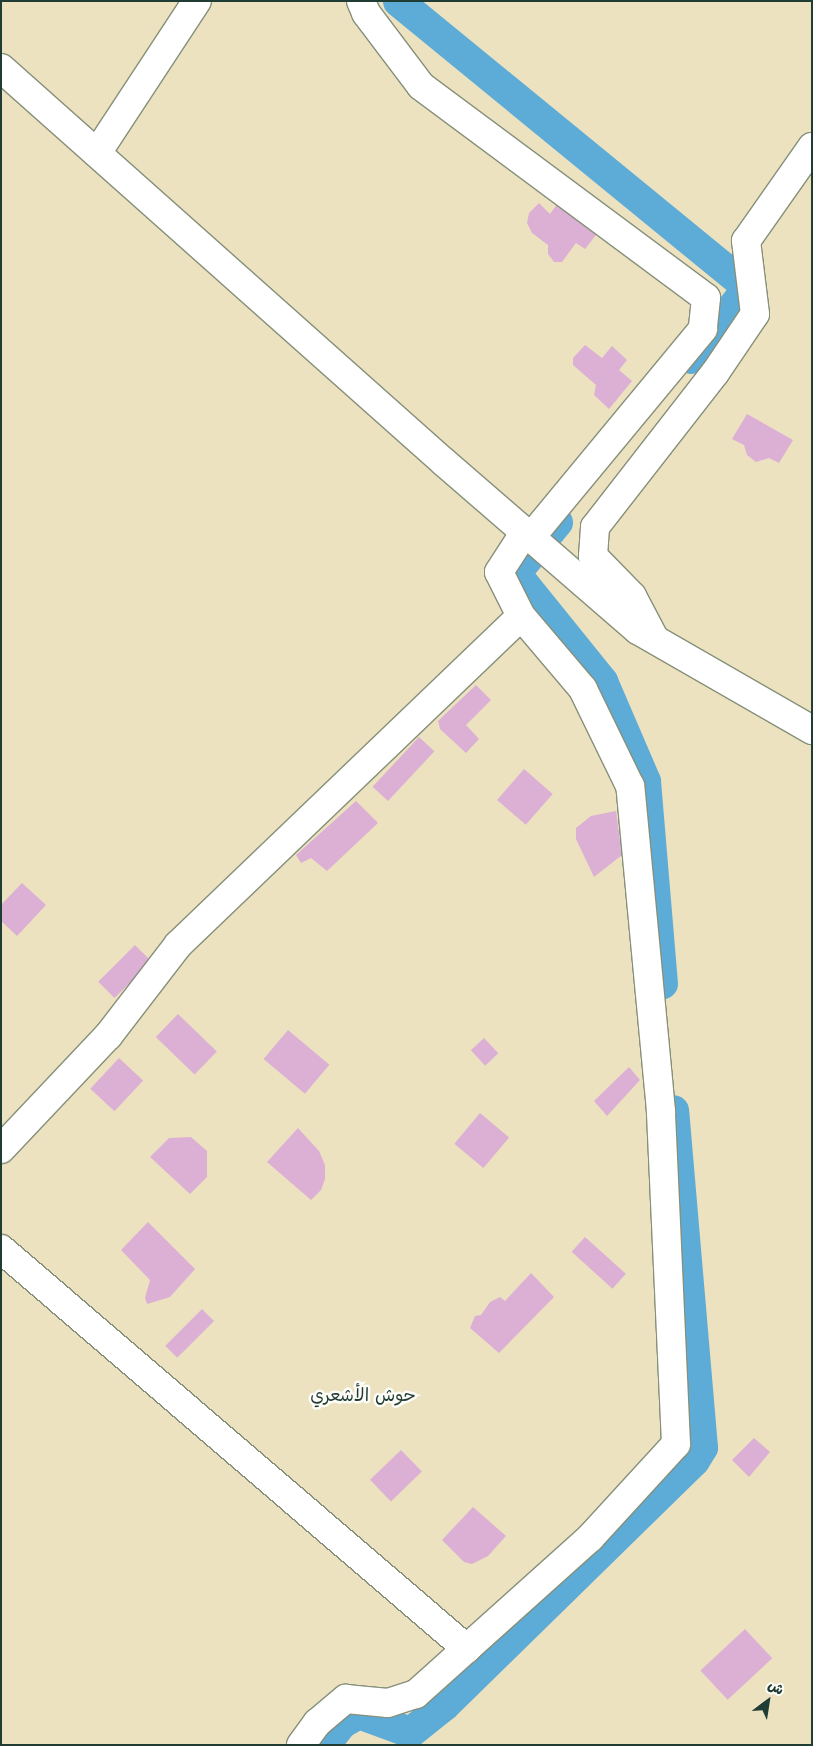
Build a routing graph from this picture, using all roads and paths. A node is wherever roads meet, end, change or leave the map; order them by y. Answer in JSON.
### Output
{"nodes":[{"id":1,"x":197,"y":1,"type":"edge"},
{"id":2,"x":361,"y":1,"type":"edge"},
{"id":3,"x":1,"y":68,"type":"edge"},
{"id":4,"x":812,"y":147,"type":"edge"},
{"id":5,"x":97,"y":153,"type":"junction"},
{"id":6,"x":528,"y":534,"type":"junction"},
{"id":7,"x":521,"y":616,"type":"junction"},
{"id":8,"x":655,"y":640,"type":"junction"},
{"id":9,"x":812,"y":730,"type":"edge"},
{"id":10,"x":1,"y":1149,"type":"edge"},
{"id":11,"x":1,"y":1249,"type":"edge"},
{"id":12,"x":467,"y":1649,"type":"junction"},
{"id":13,"x":301,"y":1745,"type":"edge"}],
"edges":[{"from":1,"to":5,"type":"street"},
{"from":2,"to":6,"type":"street"},
{"from":3,"to":5,"type":"street"},
{"from":4,"to":8,"type":"street"},
{"from":5,"to":6,"type":"street"},
{"from":6,"to":7,"type":"street"},
{"from":6,"to":8,"type":"street"},
{"from":7,"to":10,"type":"street"},
{"from":7,"to":12,"type":"street"},
{"from":8,"to":9,"type":"street"},
{"from":11,"to":12,"type":"street"},
{"from":12,"to":13,"type":"street"}]}
